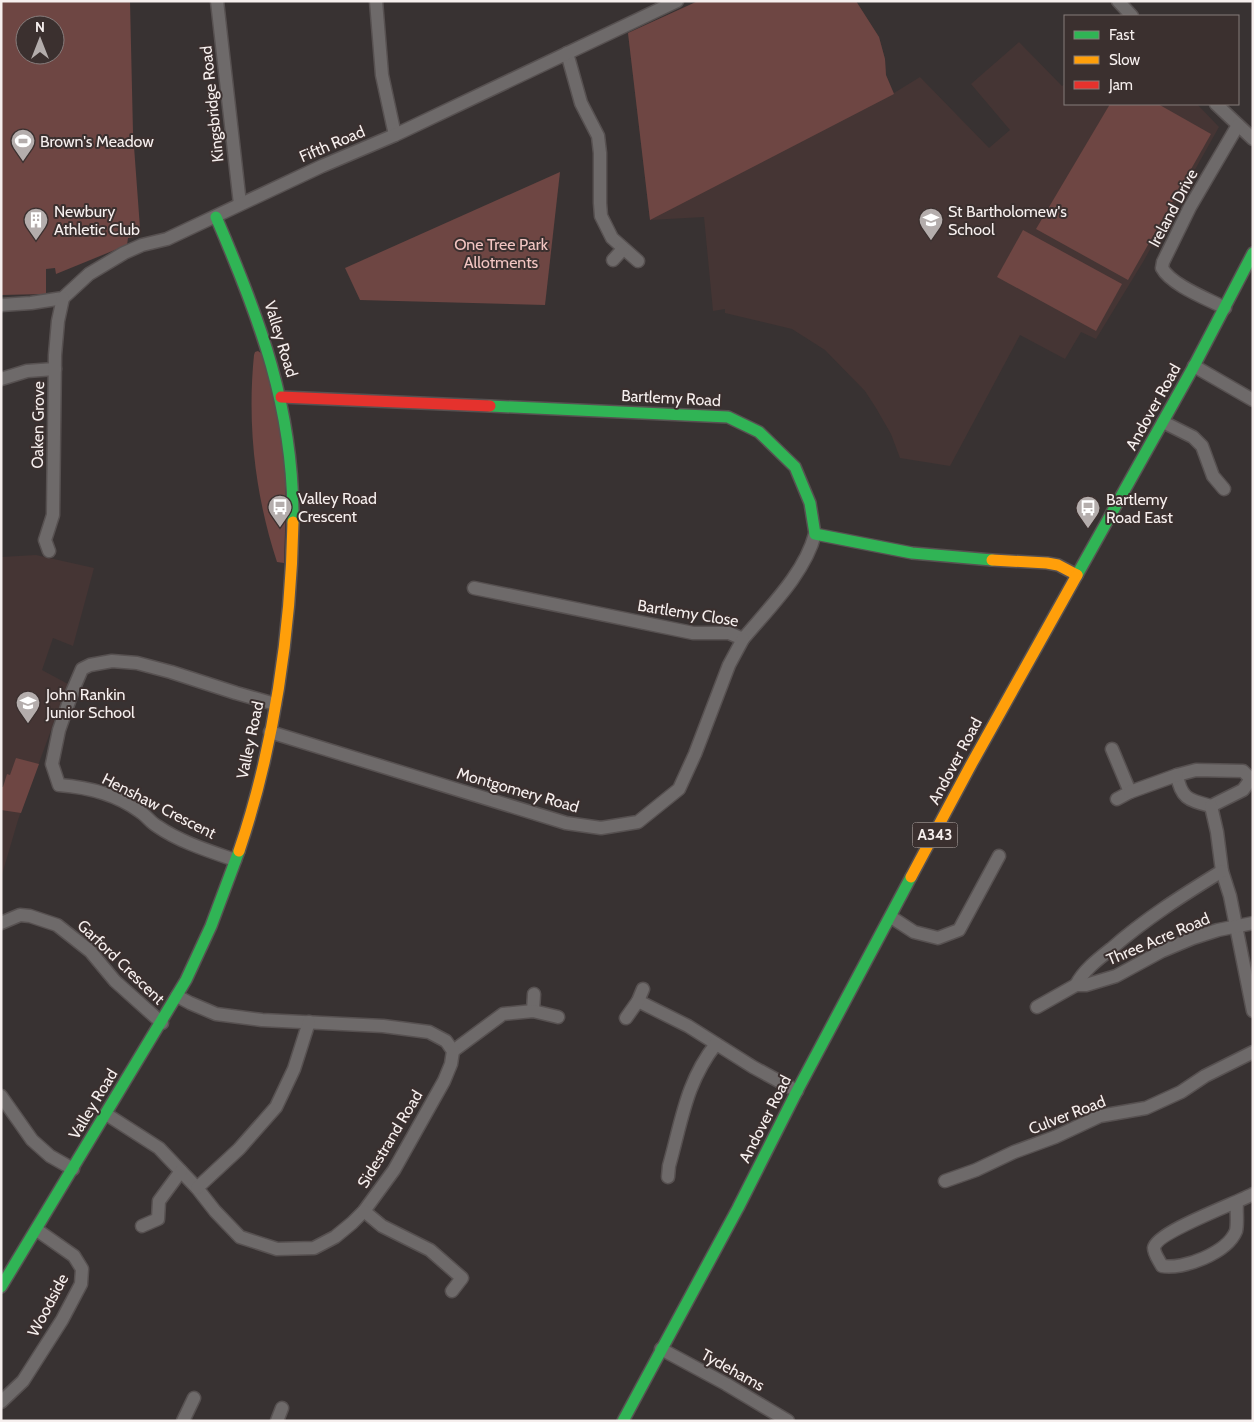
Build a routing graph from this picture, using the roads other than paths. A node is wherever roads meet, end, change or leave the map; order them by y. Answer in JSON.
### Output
{"nodes":[{"id":1,"x":217,"y":1,"type":"edge"},
{"id":2,"x":376,"y":1,"type":"edge"},
{"id":3,"x":677,"y":1,"type":"edge"},
{"id":4,"x":1118,"y":1,"type":"edge"},
{"id":5,"x":662,"y":4,"type":"edge"},
{"id":6,"x":1131,"y":15,"type":"edge"},
{"id":7,"x":566,"y":53,"type":"junction"},
{"id":8,"x":1217,"y":105,"type":"edge"},
{"id":9,"x":1238,"y":125,"type":"junction"},
{"id":10,"x":396,"y":135,"type":"junction"},
{"id":11,"x":1253,"y":139,"type":"edge"},
{"id":12,"x":240,"y":204,"type":"junction"},
{"id":13,"x":216,"y":217,"type":"junction"},
{"id":14,"x":623,"y":249,"type":"junction"},
{"id":15,"x":1253,"y":254,"type":"edge"},
{"id":16,"x":613,"y":260,"type":"dead end"},
{"id":17,"x":638,"y":262,"type":"dead end"},
{"id":18,"x":63,"y":298,"type":"junction"},
{"id":19,"x":1,"y":305,"type":"edge"},
{"id":20,"x":1225,"y":308,"type":"junction"},
{"id":21,"x":1194,"y":366,"type":"junction"},
{"id":22,"x":55,"y":369,"type":"junction"},
{"id":23,"x":1,"y":379,"type":"edge"},
{"id":24,"x":281,"y":397,"type":"junction"},
{"id":25,"x":1253,"y":400,"type":"edge"},
{"id":26,"x":1163,"y":422,"type":"junction"},
{"id":27,"x":1224,"y":489,"type":"dead end"},
{"id":28,"x":815,"y":534,"type":"junction"},
{"id":29,"x":49,"y":551,"type":"dead end"},
{"id":30,"x":1077,"y":574,"type":"junction"},
{"id":31,"x":474,"y":588,"type":"dead end"},
{"id":32,"x":743,"y":639,"type":"junction"},
{"id":33,"x":275,"y":704,"type":"junction"},
{"id":34,"x":270,"y":732,"type":"junction"},
{"id":35,"x":1112,"y":750,"type":"dead end"},
{"id":36,"x":1177,"y":775,"type":"junction"},
{"id":37,"x":1130,"y":792,"type":"junction"},
{"id":38,"x":1116,"y":799,"type":"dead end"},
{"id":39,"x":1211,"y":806,"type":"junction"},
{"id":40,"x":999,"y":856,"type":"dead end"},
{"id":41,"x":235,"y":860,"type":"junction"},
{"id":42,"x":1222,"y":871,"type":"junction"},
{"id":43,"x":891,"y":917,"type":"junction"},
{"id":44,"x":1253,"y":922,"type":"edge"},
{"id":45,"x":1,"y":923,"type":"edge"},
{"id":46,"x":1236,"y":926,"type":"junction"},
{"id":47,"x":1076,"y":985,"type":"junction"},
{"id":48,"x":643,"y":989,"type":"dead end"},
{"id":49,"x":534,"y":994,"type":"dead end"},
{"id":50,"x":177,"y":996,"type":"junction"},
{"id":51,"x":638,"y":1001,"type":"junction"},
{"id":52,"x":1037,"y":1007,"type":"dead end"},
{"id":53,"x":533,"y":1011,"type":"junction"},
{"id":54,"x":1253,"y":1011,"type":"edge"},
{"id":55,"x":558,"y":1017,"type":"dead end"},
{"id":56,"x":626,"y":1018,"type":"dead end"},
{"id":57,"x":162,"y":1022,"type":"junction"},
{"id":58,"x":309,"y":1022,"type":"junction"},
{"id":59,"x":716,"y":1044,"type":"junction"},
{"id":60,"x":453,"y":1051,"type":"junction"},
{"id":61,"x":1253,"y":1052,"type":"edge"},
{"id":62,"x":798,"y":1091,"type":"junction"},
{"id":63,"x":1,"y":1096,"type":"edge"},
{"id":64,"x":106,"y":1114,"type":"junction"},
{"id":65,"x":73,"y":1169,"type":"junction"},
{"id":66,"x":181,"y":1171,"type":"junction"},
{"id":67,"x":668,"y":1178,"type":"dead end"},
{"id":68,"x":945,"y":1181,"type":"dead end"},
{"id":69,"x":198,"y":1188,"type":"junction"},
{"id":70,"x":1253,"y":1194,"type":"edge"},
{"id":71,"x":1237,"y":1203,"type":"junction"},
{"id":72,"x":364,"y":1211,"type":"junction"},
{"id":73,"x":142,"y":1226,"type":"dead end"},
{"id":74,"x":37,"y":1230,"type":"junction"},
{"id":75,"x":1,"y":1287,"type":"edge"},
{"id":76,"x":452,"y":1291,"type":"dead end"},
{"id":77,"x":661,"y":1349,"type":"junction"},
{"id":78,"x":194,"y":1398,"type":"dead end"},
{"id":79,"x":1,"y":1402,"type":"edge"},
{"id":80,"x":282,"y":1408,"type":"dead end"},
{"id":81,"x":183,"y":1421,"type":"edge"},
{"id":82,"x":278,"y":1421,"type":"edge"},
{"id":83,"x":623,"y":1421,"type":"edge"},
{"id":84,"x":788,"y":1421,"type":"edge"}],
"edges":[{"from":1,"to":12,"type":"street","name":"Kingsbridge Road"},
{"from":2,"to":10,"type":"street"},
{"from":3,"to":5,"type":"street","name":"Fifth Road"},
{"from":4,"to":6,"type":"street"},
{"from":5,"to":7,"type":"street","name":"Fifth Road"},
{"from":7,"to":10,"type":"street","name":"Fifth Road"},
{"from":7,"to":14,"type":"street"},
{"from":8,"to":9,"type":"street"},
{"from":9,"to":11,"type":"street"},
{"from":9,"to":20,"type":"street","name":"Ireland Drive"},
{"from":10,"to":12,"type":"street","name":"Fifth Road"},
{"from":12,"to":13,"type":"street","name":"Fifth Road"},
{"from":13,"to":18,"type":"street","name":"Fifth Road"},
{"from":13,"to":24,"type":"street","name":"Valley Road"},
{"from":14,"to":16,"type":"street"},
{"from":14,"to":17,"type":"street"},
{"from":15,"to":20,"type":"street","name":"Andover Road","number":"A343"},
{"from":18,"to":19,"type":"street"},
{"from":18,"to":22,"type":"street","name":"Oaken Grove"},
{"from":20,"to":21,"type":"street","name":"Andover Road","number":"A343"},
{"from":21,"to":25,"type":"street"},
{"from":21,"to":26,"type":"street","name":"Andover Road","number":"A343"},
{"from":22,"to":23,"type":"street"},
{"from":22,"to":29,"type":"street","name":"Oaken Grove"},
{"from":24,"to":28,"type":"street","name":"Bartlemy Road"},
{"from":24,"to":33,"type":"street","name":"Valley Road"},
{"from":26,"to":27,"type":"street"},
{"from":26,"to":30,"type":"street","name":"Andover Road","number":"A343"},
{"from":28,"to":30,"type":"street"},
{"from":28,"to":32,"type":"street","name":"Bartlemy Close"},
{"from":30,"to":43,"type":"street","name":"Andover Road","number":"A343"},
{"from":31,"to":32,"type":"street","name":"Bartlemy Close"},
{"from":32,"to":34,"type":"street","name":"Montgomery Road"},
{"from":33,"to":34,"type":"street","name":"Valley Road"},
{"from":33,"to":41,"type":"street","name":"Henshaw Crescent"},
{"from":34,"to":41,"type":"street","name":"Valley Road"},
{"from":35,"to":37,"type":"street"},
{"from":36,"to":37,"type":"street"},
{"from":36,"to":39,"type":"street"},
{"from":36,"to":39,"type":"street"},
{"from":37,"to":38,"type":"street"},
{"from":39,"to":42,"type":"street"},
{"from":40,"to":43,"type":"street"},
{"from":41,"to":50,"type":"street","name":"Valley Road"},
{"from":42,"to":46,"type":"street"},
{"from":42,"to":47,"type":"street","name":"Three Acre Road"},
{"from":43,"to":62,"type":"street","name":"Andover Road","number":"A343"},
{"from":44,"to":46,"type":"street","name":"Three Acre Road"},
{"from":45,"to":57,"type":"street","name":"Garford Crescent"},
{"from":46,"to":47,"type":"street","name":"Three Acre Road"},
{"from":46,"to":54,"type":"street"},
{"from":47,"to":52,"type":"street","name":"Three Acre Road"},
{"from":48,"to":51,"type":"street"},
{"from":49,"to":53,"type":"street"},
{"from":50,"to":57,"type":"street","name":"Valley Road"},
{"from":50,"to":58,"type":"street"},
{"from":51,"to":56,"type":"street"},
{"from":51,"to":59,"type":"street"},
{"from":53,"to":55,"type":"street"},
{"from":53,"to":60,"type":"street"},
{"from":57,"to":64,"type":"street","name":"Valley Road"},
{"from":58,"to":60,"type":"street"},
{"from":58,"to":69,"type":"street"},
{"from":59,"to":62,"type":"street"},
{"from":59,"to":67,"type":"street"},
{"from":60,"to":72,"type":"street","name":"Sidestrand Road"},
{"from":61,"to":68,"type":"street","name":"Culver Road"},
{"from":62,"to":77,"type":"street","name":"Andover Road","number":"A343"},
{"from":63,"to":65,"type":"street"},
{"from":64,"to":65,"type":"street","name":"Valley Road"},
{"from":64,"to":66,"type":"street","name":"Sidestrand Road"},
{"from":65,"to":74,"type":"street","name":"Valley Road"},
{"from":66,"to":69,"type":"street","name":"Sidestrand Road"},
{"from":66,"to":73,"type":"street"},
{"from":69,"to":72,"type":"street","name":"Sidestrand Road"},
{"from":70,"to":71,"type":"street"},
{"from":71,"to":71,"type":"street"},
{"from":72,"to":76,"type":"street"},
{"from":74,"to":75,"type":"street","name":"Valley Road"},
{"from":74,"to":79,"type":"street","name":"Woodside"},
{"from":77,"to":83,"type":"street","name":"Andover Road","number":"A343"},
{"from":77,"to":84,"type":"street","name":"Tydehams"},
{"from":78,"to":81,"type":"street"},
{"from":80,"to":82,"type":"street"}]}
